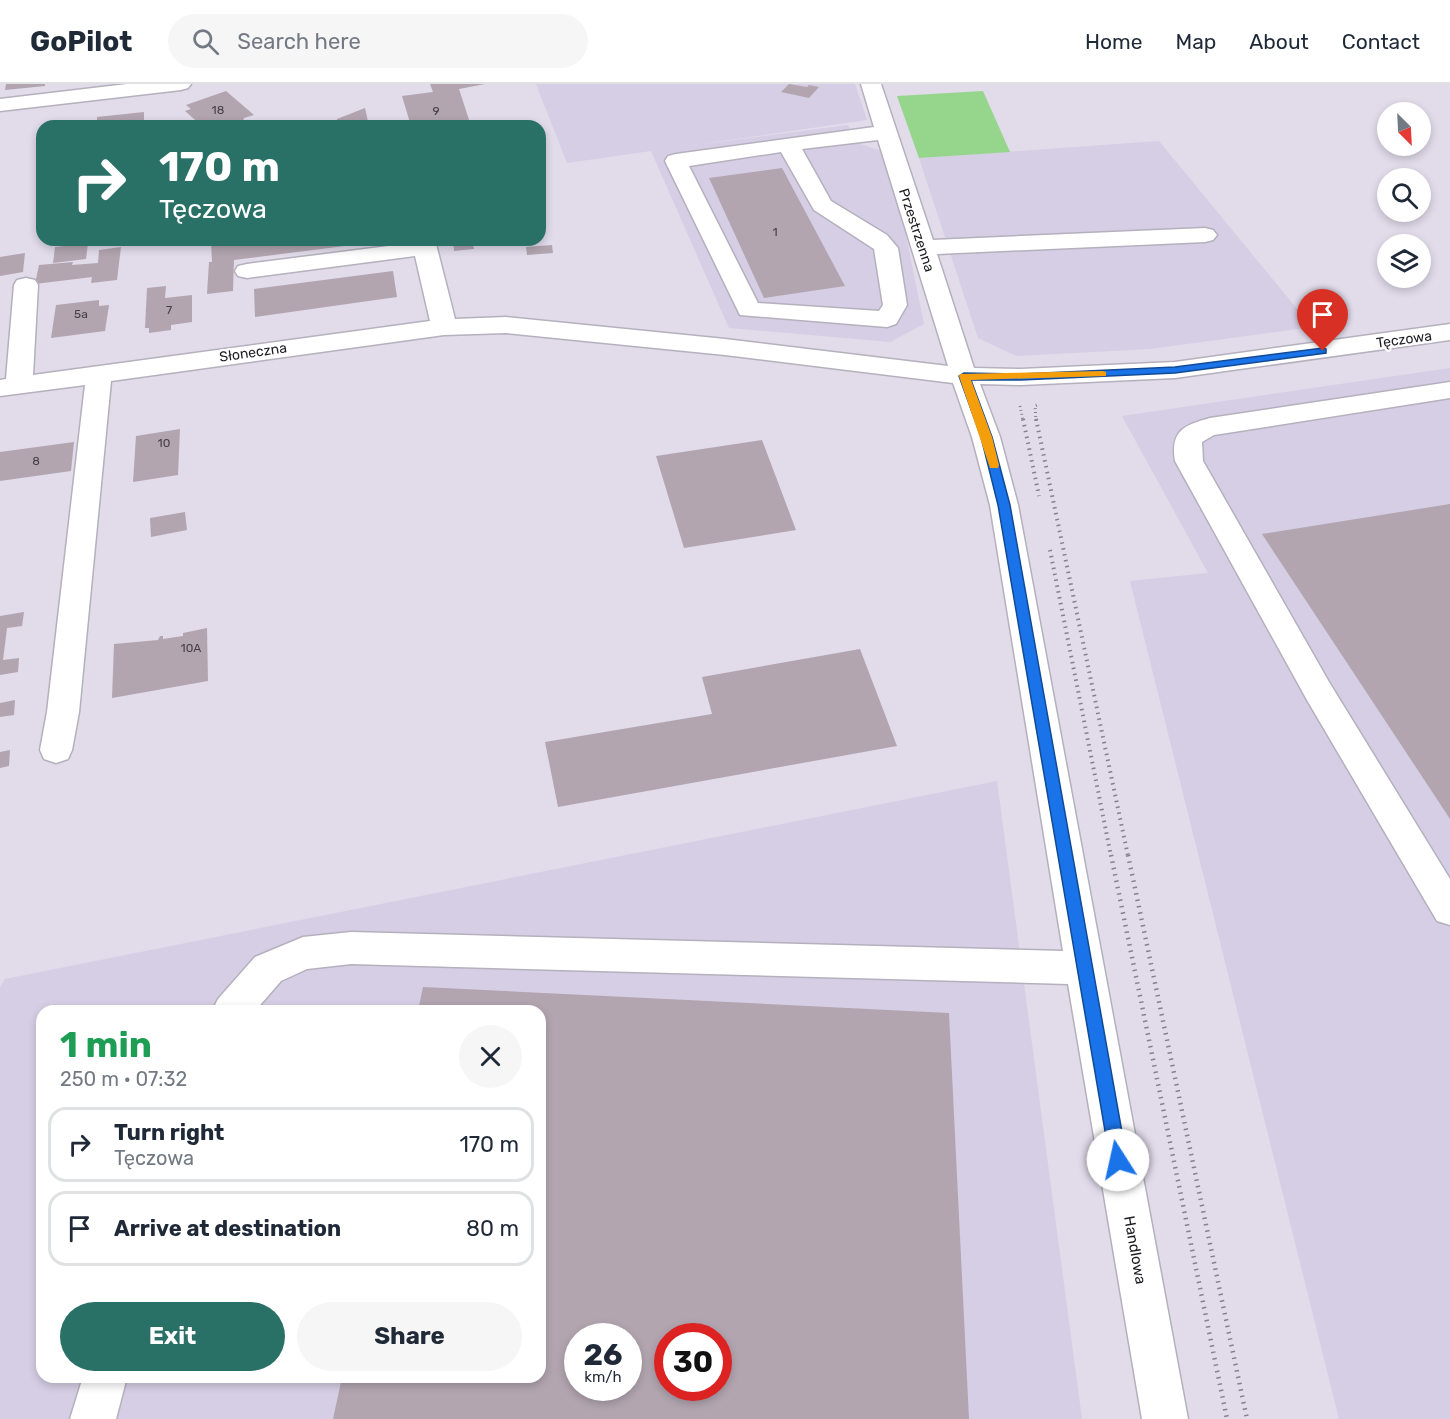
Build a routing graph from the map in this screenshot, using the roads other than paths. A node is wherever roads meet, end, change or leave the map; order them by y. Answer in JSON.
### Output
{"nodes":[{"id":1,"x":181,"y":84,"type":"edge"},
{"id":2,"x":871,"y":84,"type":"edge"},
{"id":3,"x":0,"y":105,"type":"edge"},
{"id":4,"x":886,"y":133,"type":"junction"},
{"id":5,"x":789,"y":145,"type":"junction"},
{"id":6,"x":1205,"y":235,"type":"dead end"},
{"id":7,"x":411,"y":246,"type":"edge"},
{"id":8,"x":424,"y":246,"type":"edge"},
{"id":9,"x":923,"y":248,"type":"junction"},
{"id":10,"x":247,"y":271,"type":"dead end"},
{"id":11,"x":26,"y":285,"type":"dead end"},
{"id":12,"x":506,"y":325,"type":"joint"},
{"id":13,"x":444,"y":327,"type":"junction"},
{"id":14,"x":1450,"y":332,"type":"edge"},
{"id":15,"x":99,"y":374,"type":"junction"},
{"id":16,"x":964,"y":376,"type":"junction"},
{"id":17,"x":9,"y":386,"type":"edge"},
{"id":18,"x":1450,"y":390,"type":"edge"},
{"id":19,"x":56,"y":750,"type":"dead end"},
{"id":20,"x":1450,"y":910,"type":"edge"},
{"id":21,"x":1084,"y":968,"type":"junction"},
{"id":22,"x":236,"y":1005,"type":"edge"},
{"id":23,"x":103,"y":1383,"type":"edge"},
{"id":24,"x":93,"y":1419,"type":"edge"},
{"id":25,"x":1165,"y":1419,"type":"edge"}],
"edges":[{"from":1,"to":3,"type":"street"},
{"from":2,"to":4,"type":"street","name":"Przestrzenna"},
{"from":4,"to":5,"type":"street"},
{"from":4,"to":9,"type":"street","name":"Przestrzenna"},
{"from":5,"to":5,"type":"street"},
{"from":6,"to":9,"type":"street"},
{"from":7,"to":10,"type":"street"},
{"from":8,"to":13,"type":"street"},
{"from":9,"to":16,"type":"street","name":"Przestrzenna"},
{"from":11,"to":17,"type":"street"},
{"from":12,"to":13,"type":"street","name":"Słoneczna"},
{"from":12,"to":16,"type":"street","name":"Tęczowa"},
{"from":13,"to":15,"type":"street","name":"Słoneczna"},
{"from":14,"to":16,"type":"street","name":"Tęczowa"},
{"from":15,"to":17,"type":"street","name":"Słoneczna"},
{"from":15,"to":19,"type":"street"},
{"from":16,"to":21,"type":"street","name":"Handlowa"},
{"from":18,"to":20,"type":"street"},
{"from":21,"to":22,"type":"street"},
{"from":21,"to":25,"type":"street","name":"Handlowa"},
{"from":23,"to":24,"type":"street"}]}
